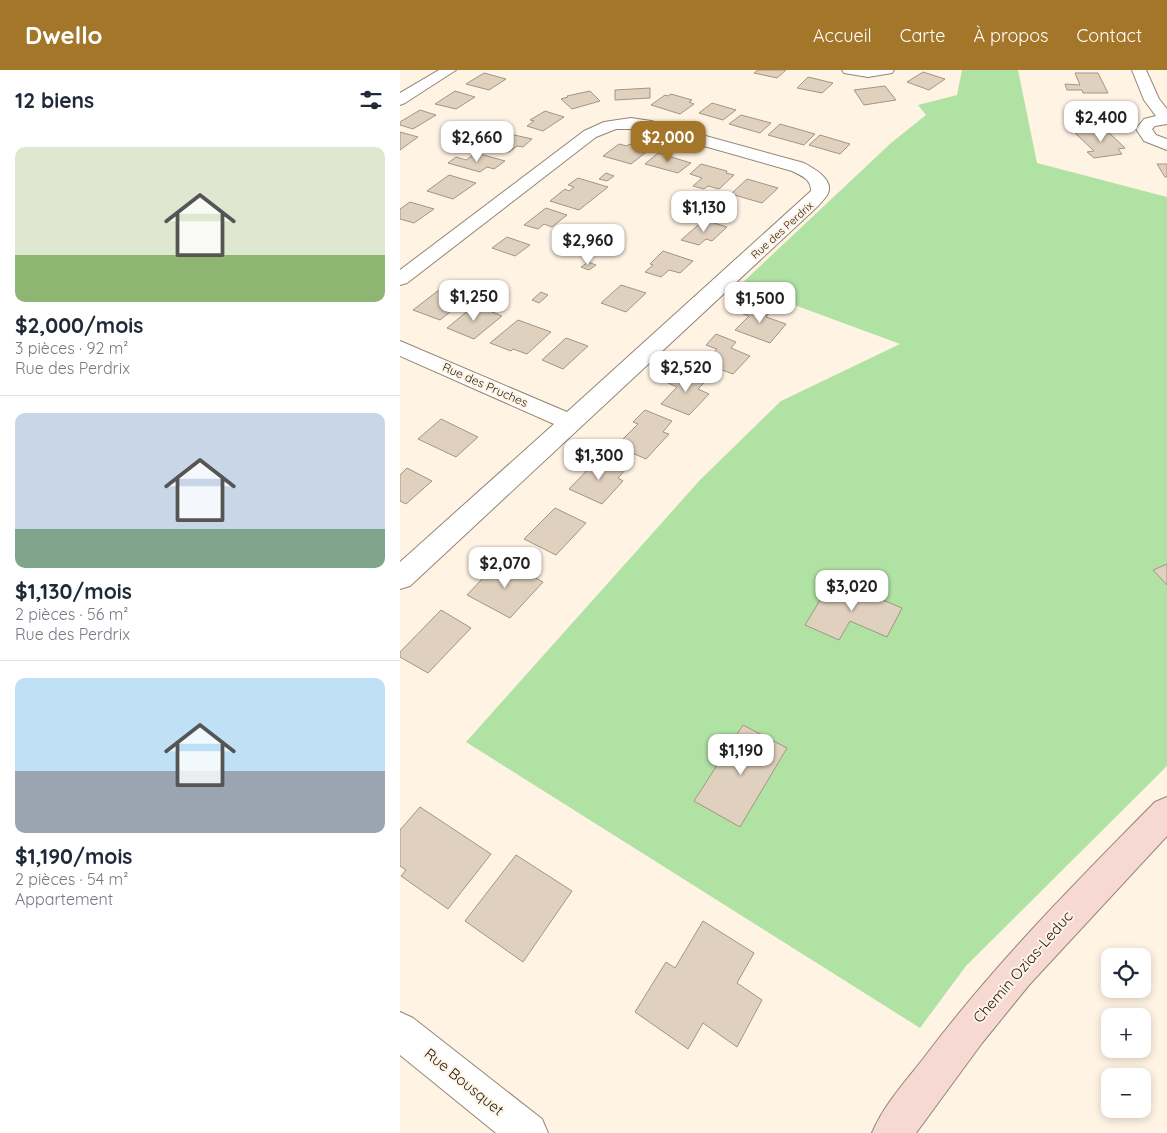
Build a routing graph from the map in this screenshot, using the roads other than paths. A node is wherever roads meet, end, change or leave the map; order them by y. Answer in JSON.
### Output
{"nodes":[{"id":1,"x":450,"y":70,"type":"edge"},
{"id":2,"x":848,"y":70,"type":"edge"},
{"id":3,"x":887,"y":70,"type":"edge"},
{"id":4,"x":1139,"y":70,"type":"edge"},
{"id":5,"x":400,"y":100,"type":"edge"},
{"id":6,"x":1167,"y":119,"type":"edge"},
{"id":7,"x":1167,"y":145,"type":"edge"},
{"id":8,"x":400,"y":279,"type":"edge"},
{"id":9,"x":400,"y":348,"type":"edge"},
{"id":10,"x":570,"y":422,"type":"junction"},
{"id":11,"x":400,"y":578,"type":"edge"},
{"id":12,"x":1167,"y":813,"type":"edge"},
{"id":13,"x":400,"y":1031,"type":"edge"},
{"id":14,"x":528,"y":1133,"type":"edge"},
{"id":15,"x":892,"y":1133,"type":"edge"}],
"edges":[{"from":1,"to":5,"type":"street"},
{"from":2,"to":3,"type":"street"},
{"from":4,"to":6,"type":"street"},
{"from":6,"to":7,"type":"street"},
{"from":8,"to":10,"type":"street","name":"Rue des Perdrix"},
{"from":9,"to":10,"type":"street","name":"Rue des Pruches"},
{"from":10,"to":11,"type":"street","name":"Rue des Perdrix"},
{"from":12,"to":15,"type":"street","name":"Chemin Ozias-Leduc"},
{"from":13,"to":14,"type":"street","name":"Rue Bousquet"}]}
